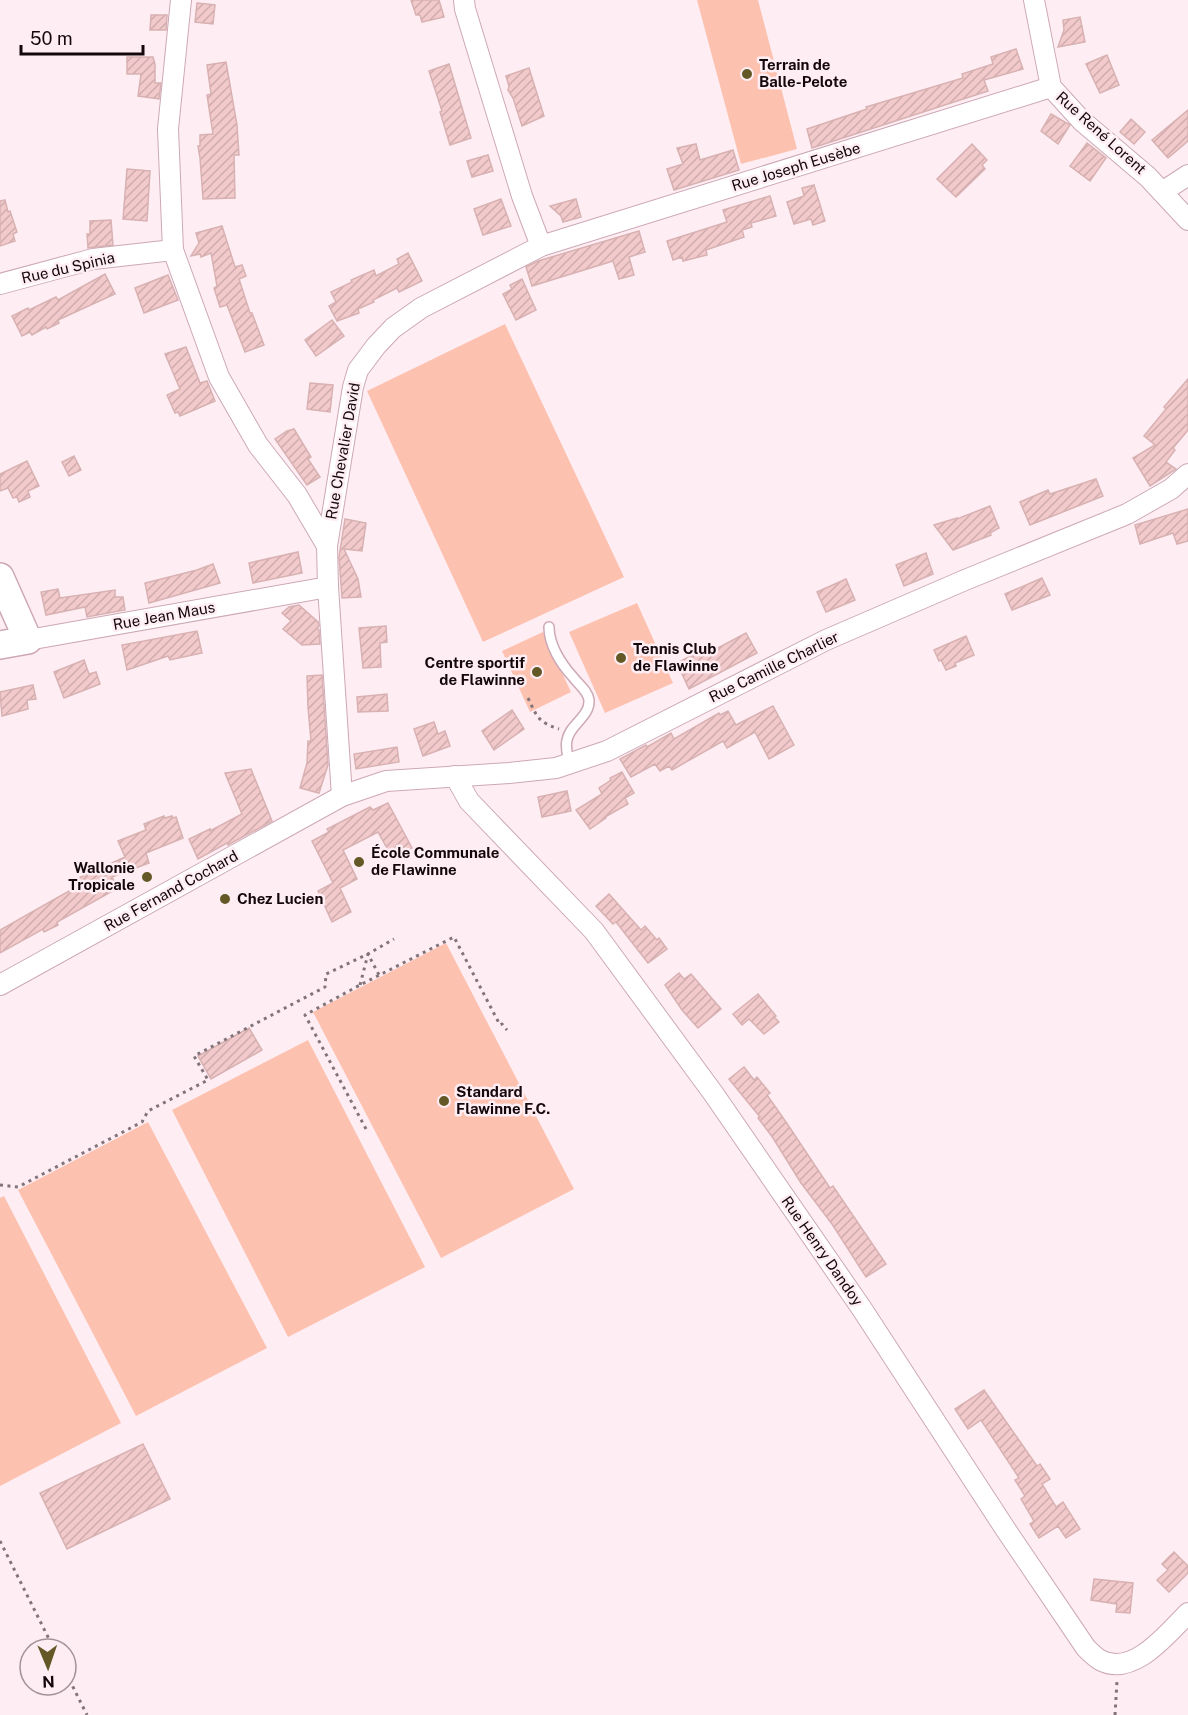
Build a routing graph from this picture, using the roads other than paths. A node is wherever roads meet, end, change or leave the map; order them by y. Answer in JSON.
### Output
{"nodes":[{"id":1,"x":181,"y":0,"type":"edge"},
{"id":2,"x":464,"y":0,"type":"edge"},
{"id":3,"x":1034,"y":0,"type":"edge"},
{"id":4,"x":1051,"y":87,"type":"junction"},
{"id":5,"x":1188,"y":175,"type":"edge"},
{"id":6,"x":1162,"y":192,"type":"junction"},
{"id":7,"x":1188,"y":220,"type":"edge"},
{"id":8,"x":541,"y":246,"type":"junction"},
{"id":9,"x":173,"y":250,"type":"junction"},
{"id":10,"x":0,"y":284,"type":"edge"},
{"id":11,"x":1188,"y":474,"type":"edge"},
{"id":12,"x":327,"y":546,"type":"junction"},
{"id":13,"x":0,"y":577,"type":"edge"},
{"id":14,"x":328,"y":586,"type":"junction"},
{"id":15,"x":549,"y":627,"type":"dead end"},
{"id":16,"x":28,"y":640,"type":"junction"},
{"id":17,"x":0,"y":645,"type":"edge"},
{"id":18,"x":569,"y":764,"type":"junction"},
{"id":19,"x":454,"y":776,"type":"junction"},
{"id":20,"x":342,"y":796,"type":"junction"},
{"id":21,"x":0,"y":985,"type":"edge"},
{"id":22,"x":1188,"y":1613,"type":"edge"}],
"edges":[{"from":1,"to":9,"type":"street"},
{"from":2,"to":8,"type":"street"},
{"from":3,"to":4,"type":"street","name":"Rue René Lorent"},
{"from":4,"to":6,"type":"street","name":"Rue René Lorent"},
{"from":4,"to":8,"type":"street","name":"Rue Joseph Eusèbe"},
{"from":5,"to":6,"type":"street"},
{"from":6,"to":7,"type":"street","name":"Rue René Lorent"},
{"from":8,"to":12,"type":"street","name":"Rue Chevalier David"},
{"from":9,"to":10,"type":"street","name":"Rue du Spinia"},
{"from":9,"to":12,"type":"street"},
{"from":11,"to":18,"type":"street","name":"Rue Camille Charlier"},
{"from":12,"to":14,"type":"street","name":"Rue Chevalier David"},
{"from":13,"to":16,"type":"street"},
{"from":14,"to":16,"type":"street","name":"Rue Jean Maus"},
{"from":14,"to":20,"type":"street","name":"Rue Chevalier David"},
{"from":15,"to":18,"type":"lane"},
{"from":16,"to":17,"type":"street","name":"Rue Jean Maus"},
{"from":18,"to":19,"type":"street","name":"Rue Camille Charlier"},
{"from":19,"to":20,"type":"street","name":"Rue Camille Charlier"},
{"from":19,"to":22,"type":"street","name":"Rue Henry Dandoy"},
{"from":20,"to":21,"type":"street","name":"Rue Fernand Cochard"}]}
